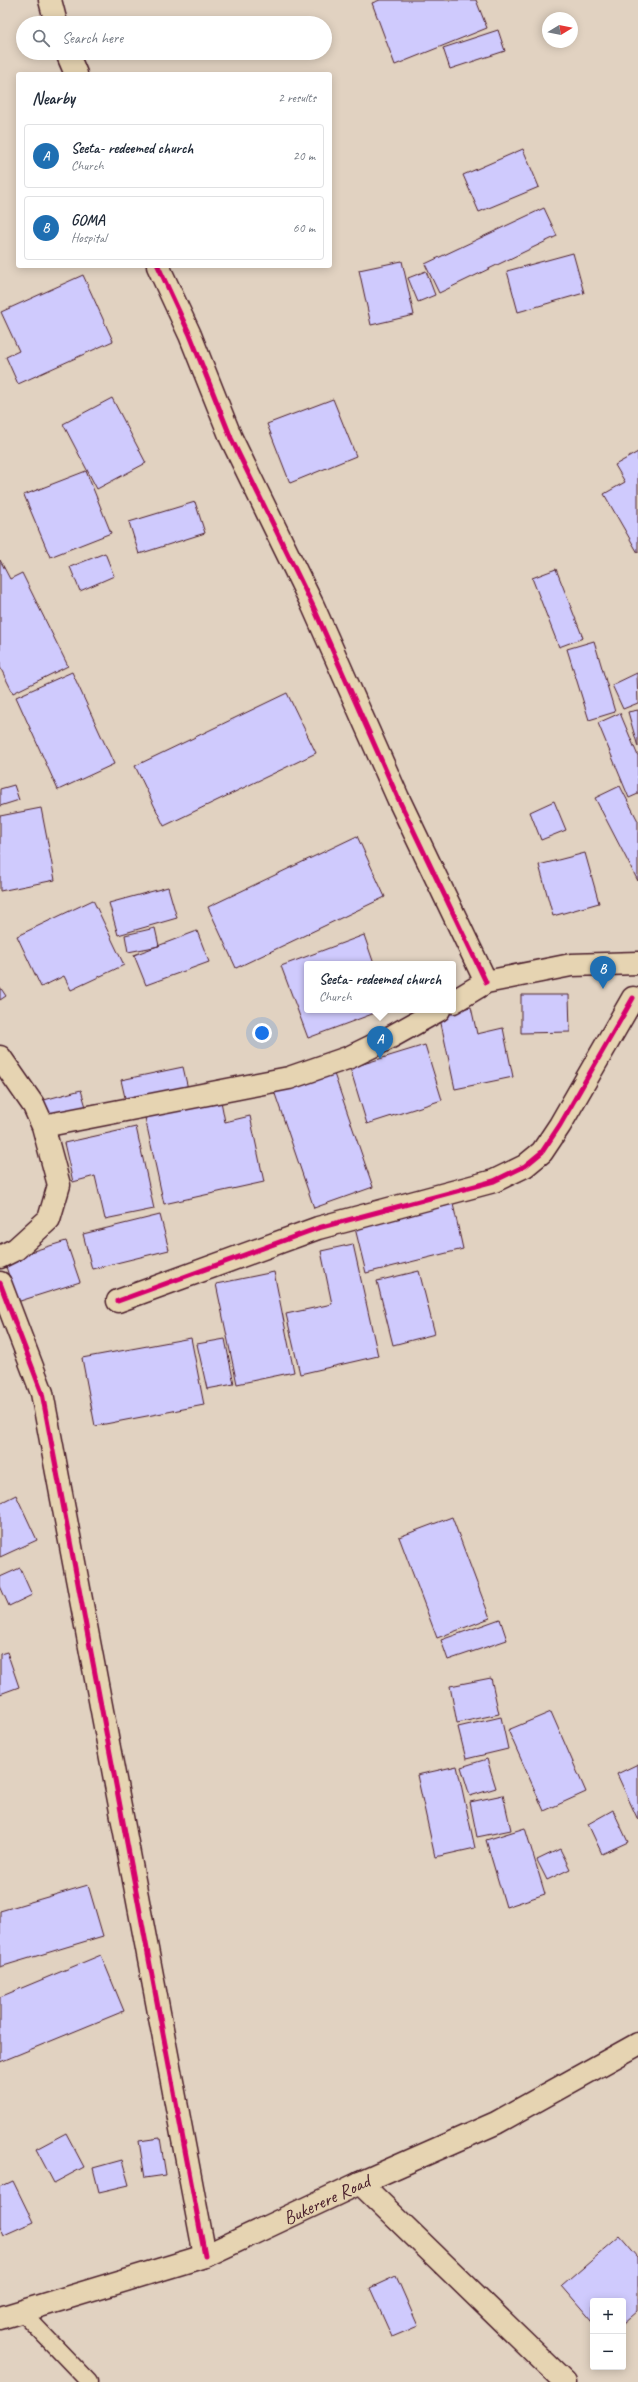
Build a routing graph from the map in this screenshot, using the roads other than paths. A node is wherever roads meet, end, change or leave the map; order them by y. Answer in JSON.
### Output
{"nodes":[{"id":1,"x":50,"y":0,"type":"edge"},
{"id":2,"x":54,"y":16,"type":"edge"},
{"id":3,"x":70,"y":60,"type":"edge"},
{"id":4,"x":75,"y":72,"type":"edge"},
{"id":5,"x":159,"y":268,"type":"edge"},
{"id":6,"x":638,"y":963,"type":"edge"},
{"id":7,"x":486,"y":982,"type":"junction"},
{"id":8,"x":636,"y":999,"type":"edge"},
{"id":9,"x":456,"y":1000,"type":"edge"},
{"id":10,"x":433,"y":1013,"type":"edge"},
{"id":11,"x":0,"y":1057,"type":"edge"},
{"id":12,"x":43,"y":1126,"type":"junction"},
{"id":13,"x":0,"y":1258,"type":"edge"},
{"id":14,"x":0,"y":1283,"type":"edge"},
{"id":15,"x":118,"y":1300,"type":"dead end"},
{"id":16,"x":638,"y":2044,"type":"edge"},
{"id":17,"x":360,"y":2183,"type":"junction"},
{"id":18,"x":205,"y":2256,"type":"junction"},
{"id":19,"x":22,"y":2312,"type":"junction"},
{"id":20,"x":0,"y":2318,"type":"edge"},
{"id":21,"x":89,"y":2382,"type":"edge"},
{"id":22,"x":565,"y":2382,"type":"edge"}],
"edges":[{"from":1,"to":2,"type":"street"},
{"from":3,"to":4,"type":"street"},
{"from":5,"to":7,"type":"street"},
{"from":6,"to":7,"type":"street"},
{"from":7,"to":9,"type":"street"},
{"from":8,"to":15,"type":"street"},
{"from":10,"to":12,"type":"street"},
{"from":11,"to":12,"type":"street"},
{"from":12,"to":13,"type":"street"},
{"from":14,"to":18,"type":"street"},
{"from":16,"to":17,"type":"street","name":"Bukerere Road"},
{"from":17,"to":18,"type":"street","name":"Bukerere Road"},
{"from":17,"to":22,"type":"street"},
{"from":18,"to":19,"type":"street","name":"Bukerere Road"},
{"from":19,"to":20,"type":"street","name":"Bukerere Road"},
{"from":19,"to":21,"type":"lane"}]}
